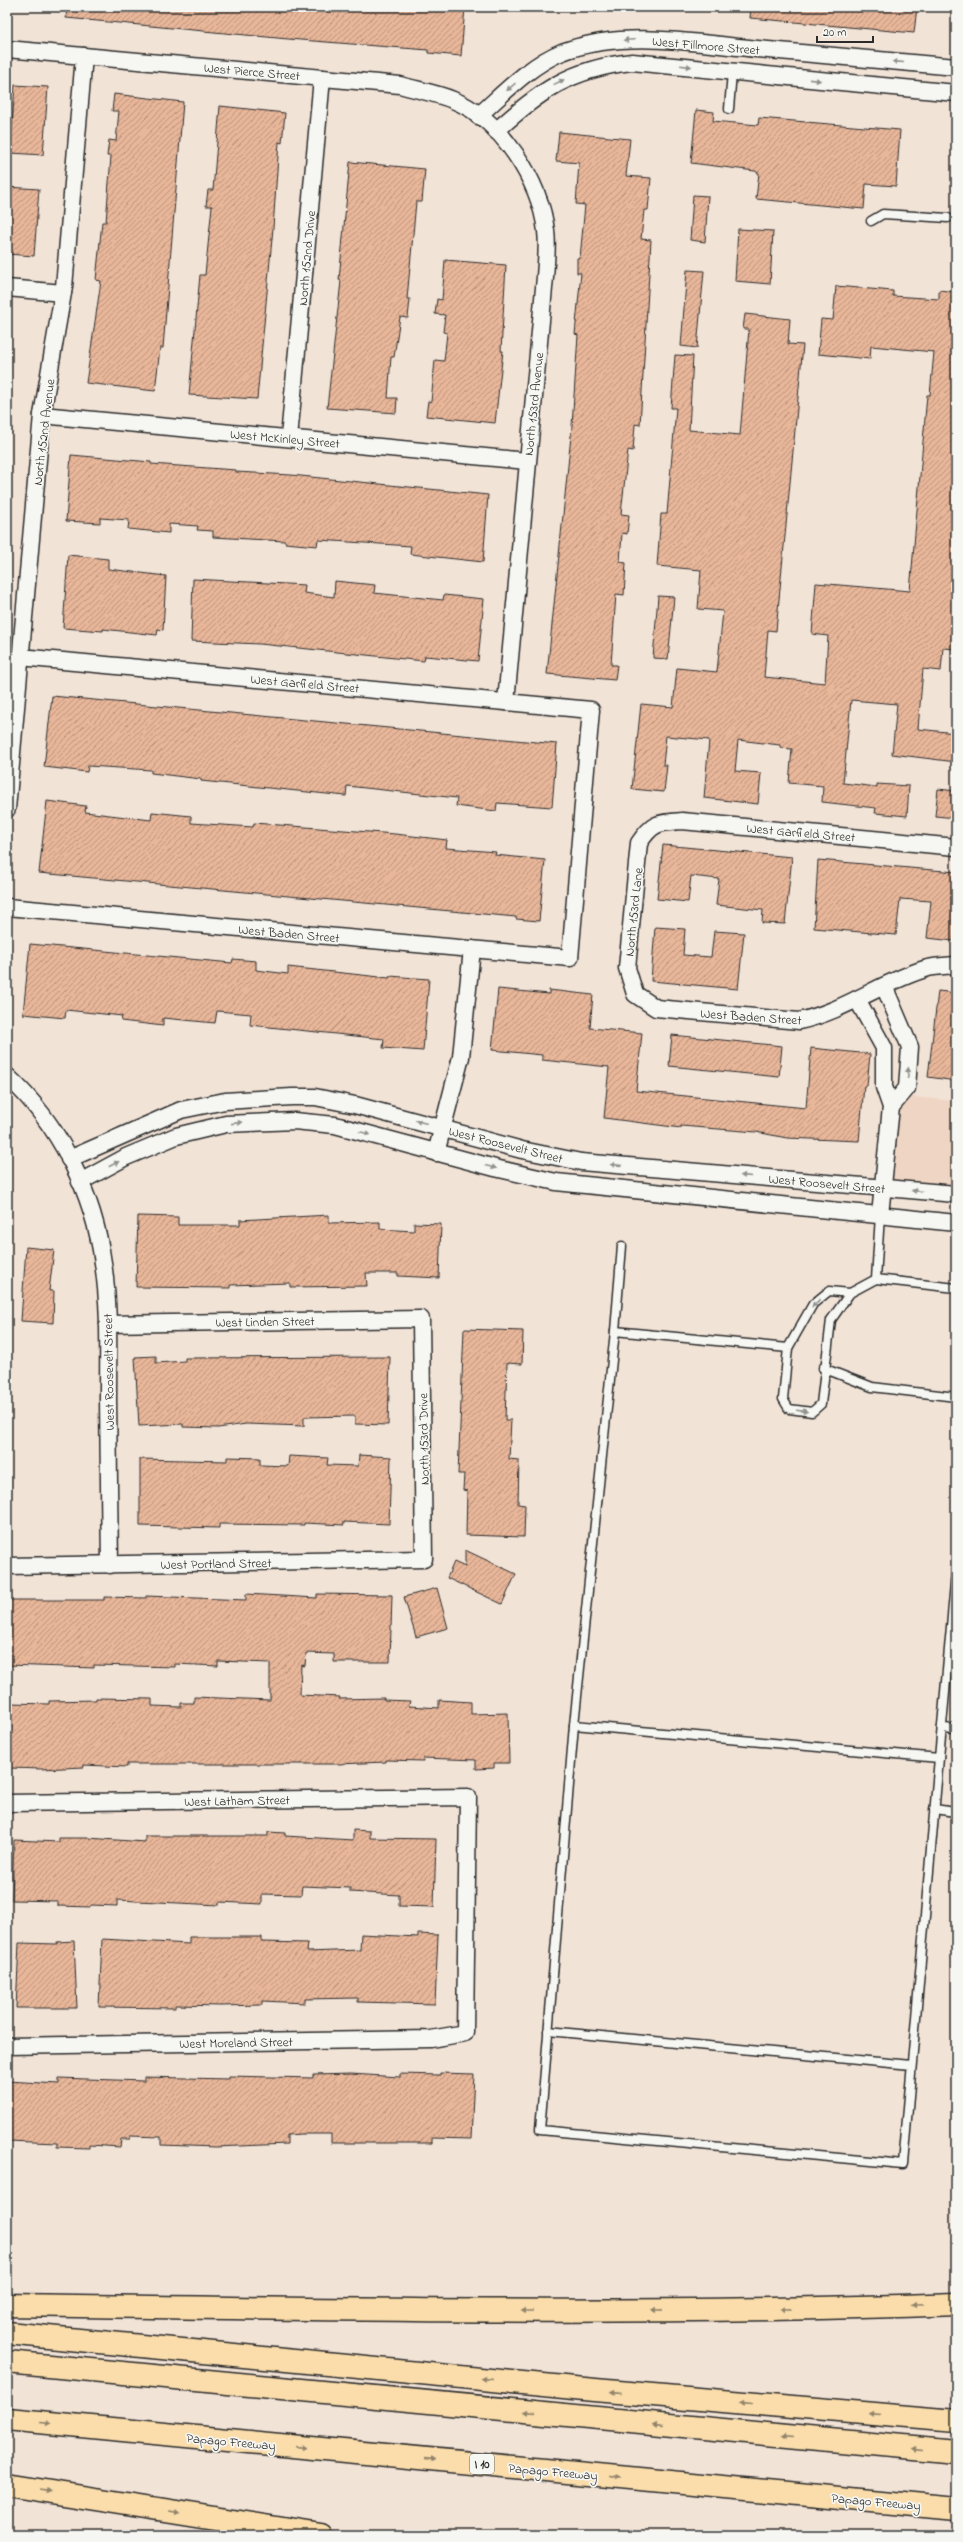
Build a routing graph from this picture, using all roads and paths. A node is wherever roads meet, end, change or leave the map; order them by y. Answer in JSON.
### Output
{"nodes":[{"id":1,"x":7,"y":49,"type":"edge"},
{"id":2,"x":84,"y":56,"type":"junction"},
{"id":3,"x":956,"y":67,"type":"edge"},
{"id":4,"x":732,"y":72,"type":"junction"},
{"id":5,"x":322,"y":78,"type":"junction"},
{"id":6,"x":956,"y":94,"type":"edge"},
{"id":7,"x":729,"y":109,"type":"dead end"},
{"id":8,"x":487,"y":124,"type":"junction"},
{"id":9,"x":948,"y":218,"type":"dead end"},
{"id":10,"x":870,"y":221,"type":"dead end"},
{"id":11,"x":7,"y":288,"type":"edge"},
{"id":12,"x":63,"y":293,"type":"junction"},
{"id":13,"x":42,"y":415,"type":"junction"},
{"id":14,"x":289,"y":438,"type":"junction"},
{"id":15,"x":527,"y":461,"type":"junction"},
{"id":16,"x":20,"y":657,"type":"junction"},
{"id":17,"x":506,"y":702,"type":"junction"},
{"id":18,"x":9,"y":773,"type":"edge"},
{"id":19,"x":7,"y":809,"type":"edge"},
{"id":20,"x":648,"y":830,"type":"joint"},
{"id":21,"x":956,"y":847,"type":"edge"},
{"id":22,"x":7,"y":907,"type":"edge"},
{"id":23,"x":472,"y":949,"type":"junction"},
{"id":24,"x":570,"y":958,"type":"joint"},
{"id":25,"x":956,"y":965,"type":"edge"},
{"id":26,"x":884,"y":986,"type":"junction"},
{"id":27,"x":635,"y":994,"type":"joint"},
{"id":28,"x":857,"y":999,"type":"junction"},
{"id":29,"x":906,"y":1036,"type":"junction"},
{"id":30,"x":882,"y":1044,"type":"junction"},
{"id":31,"x":7,"y":1076,"type":"edge"},
{"id":32,"x":892,"y":1107,"type":"junction"},
{"id":33,"x":443,"y":1128,"type":"junction"},
{"id":34,"x":436,"y":1153,"type":"junction"},
{"id":35,"x":69,"y":1158,"type":"junction"},
{"id":36,"x":80,"y":1182,"type":"junction"},
{"id":37,"x":882,"y":1188,"type":"junction"},
{"id":38,"x":956,"y":1194,"type":"edge"},
{"id":39,"x":880,"y":1215,"type":"junction"},
{"id":40,"x":956,"y":1223,"type":"edge"},
{"id":41,"x":622,"y":1246,"type":"dead end"},
{"id":42,"x":876,"y":1279,"type":"junction"},
{"id":43,"x":956,"y":1288,"type":"edge"},
{"id":44,"x":850,"y":1293,"type":"junction"},
{"id":45,"x":421,"y":1319,"type":"joint"},
{"id":46,"x":108,"y":1324,"type":"junction"},
{"id":47,"x":615,"y":1331,"type":"junction"},
{"id":48,"x":788,"y":1348,"type":"junction"},
{"id":49,"x":823,"y":1368,"type":"junction"},
{"id":50,"x":956,"y":1397,"type":"edge"},
{"id":51,"x":424,"y":1559,"type":"joint"},
{"id":52,"x":110,"y":1565,"type":"junction"},
{"id":53,"x":7,"y":1566,"type":"edge"},
{"id":54,"x":956,"y":1572,"type":"edge"},
{"id":55,"x":574,"y":1725,"type":"junction"},
{"id":56,"x":942,"y":1728,"type":"junction"},
{"id":57,"x":956,"y":1729,"type":"edge"},
{"id":58,"x":939,"y":1758,"type":"junction"},
{"id":59,"x":7,"y":1803,"type":"edge"},
{"id":60,"x":934,"y":1809,"type":"junction"},
{"id":61,"x":956,"y":1812,"type":"edge"},
{"id":62,"x":548,"y":2031,"type":"junction"},
{"id":63,"x":465,"y":2033,"type":"joint"},
{"id":64,"x":7,"y":2046,"type":"edge"},
{"id":65,"x":911,"y":2066,"type":"junction"},
{"id":66,"x":956,"y":2304,"type":"edge"},
{"id":67,"x":7,"y":2305,"type":"edge"},
{"id":68,"x":7,"y":2333,"type":"edge"},
{"id":69,"x":7,"y":2362,"type":"edge"},
{"id":70,"x":7,"y":2420,"type":"edge"},
{"id":71,"x":956,"y":2421,"type":"edge"},
{"id":72,"x":956,"y":2452,"type":"edge"},
{"id":73,"x":7,"y":2485,"type":"edge"},
{"id":74,"x":956,"y":2509,"type":"edge"},
{"id":75,"x":321,"y":2535,"type":"edge"}],
"edges":[{"from":1,"to":2,"type":"street","name":"West Pierce Street"},
{"from":2,"to":5,"type":"street","name":"West Pierce Street"},
{"from":2,"to":12,"type":"street","name":"North 152nd Avenue"},
{"from":3,"to":8,"type":"street","name":"West Fillmore Street","one_way":true},
{"from":4,"to":6,"type":"street","name":"West Fillmore Street","one_way":true},
{"from":4,"to":7,"type":"lane"},
{"from":8,"to":4,"type":"street","name":"West Fillmore Street","one_way":true},
{"from":5,"to":8,"type":"street","name":"West Pierce Street"},
{"from":5,"to":14,"type":"street","name":"North 152nd Drive"},
{"from":8,"to":15,"type":"street","name":"North 153rd Avenue"},
{"from":9,"to":10,"type":"lane"},
{"from":11,"to":12,"type":"street"},
{"from":12,"to":13,"type":"street","name":"North 152nd Avenue"},
{"from":13,"to":14,"type":"street","name":"West McKinley Street"},
{"from":13,"to":16,"type":"street","name":"North 152nd Avenue"},
{"from":14,"to":15,"type":"street","name":"West McKinley Street"},
{"from":15,"to":17,"type":"street","name":"North 153rd Avenue"},
{"from":16,"to":17,"type":"street","name":"West Garfield Street"},
{"from":16,"to":18,"type":"street","name":"North 152nd Avenue"},
{"from":17,"to":24,"type":"street","name":"West Garfield Street"},
{"from":18,"to":19,"type":"street","name":"North 152nd Avenue"},
{"from":20,"to":21,"type":"street","name":"West Garfield Street"},
{"from":20,"to":27,"type":"street","name":"North 153rd Lane"},
{"from":22,"to":23,"type":"street","name":"West Baden Street"},
{"from":23,"to":24,"type":"street","name":"West Baden Street"},
{"from":23,"to":33,"type":"street"},
{"from":25,"to":26,"type":"street","name":"West Baden Street"},
{"from":26,"to":28,"type":"street","name":"West Baden Street"},
{"from":26,"to":29,"type":"street"},
{"from":27,"to":28,"type":"street","name":"West Baden Street"},
{"from":28,"to":30,"type":"street"},
{"from":29,"to":30,"type":"street"},
{"from":32,"to":29,"type":"street","one_way":true},
{"from":30,"to":32,"type":"street"},
{"from":31,"to":35,"type":"street","name":"West Roosevelt Street"},
{"from":32,"to":37,"type":"street"},
{"from":33,"to":34,"type":"street"},
{"from":33,"to":35,"type":"street","name":"West Roosevelt Street","one_way":true},
{"from":37,"to":33,"type":"street","name":"West Roosevelt Street","one_way":true},
{"from":36,"to":34,"type":"street","name":"West Roosevelt Street","one_way":true},
{"from":34,"to":39,"type":"street","name":"West Roosevelt Street","one_way":true},
{"from":35,"to":36,"type":"street","name":"West Roosevelt Street"},
{"from":36,"to":46,"type":"street","name":"West Roosevelt Street"},
{"from":38,"to":37,"type":"street","name":"West Roosevelt Street","one_way":true},
{"from":37,"to":39,"type":"street"},
{"from":39,"to":40,"type":"street","name":"West Roosevelt Street"},
{"from":39,"to":42,"type":"lane"},
{"from":41,"to":47,"type":"lane"},
{"from":42,"to":43,"type":"lane"},
{"from":42,"to":44,"type":"lane"},
{"from":44,"to":48,"type":"lane","one_way":true},
{"from":44,"to":49,"type":"lane"},
{"from":45,"to":46,"type":"street","name":"West Linden Street"},
{"from":45,"to":51,"type":"street","name":"North 153rd Drive"},
{"from":46,"to":52,"type":"street","name":"West Roosevelt Street"},
{"from":47,"to":48,"type":"lane"},
{"from":47,"to":55,"type":"lane"},
{"from":48,"to":49,"type":"lane","one_way":true},
{"from":49,"to":50,"type":"lane"},
{"from":51,"to":52,"type":"street","name":"West Portland Street"},
{"from":52,"to":53,"type":"street","name":"West Portland Street"},
{"from":54,"to":56,"type":"lane"},
{"from":55,"to":58,"type":"lane"},
{"from":55,"to":62,"type":"lane"},
{"from":56,"to":57,"type":"lane"},
{"from":56,"to":58,"type":"lane"},
{"from":58,"to":60,"type":"lane"},
{"from":59,"to":63,"type":"street","name":"West Latham Street"},
{"from":60,"to":61,"type":"lane"},
{"from":60,"to":65,"type":"lane"},
{"from":62,"to":65,"type":"lane"},
{"from":62,"to":65,"type":"lane"},
{"from":63,"to":64,"type":"street","name":"West Moreland Street"},
{"from":66,"to":67,"type":"highway","one_way":true},
{"from":71,"to":68,"type":"highway","one_way":true},
{"from":72,"to":69,"type":"highway","one_way":true},
{"from":70,"to":74,"type":"highway","name":"Papago Freeway","number":"I 10","one_way":true},
{"from":73,"to":75,"type":"highway","one_way":true}]}
